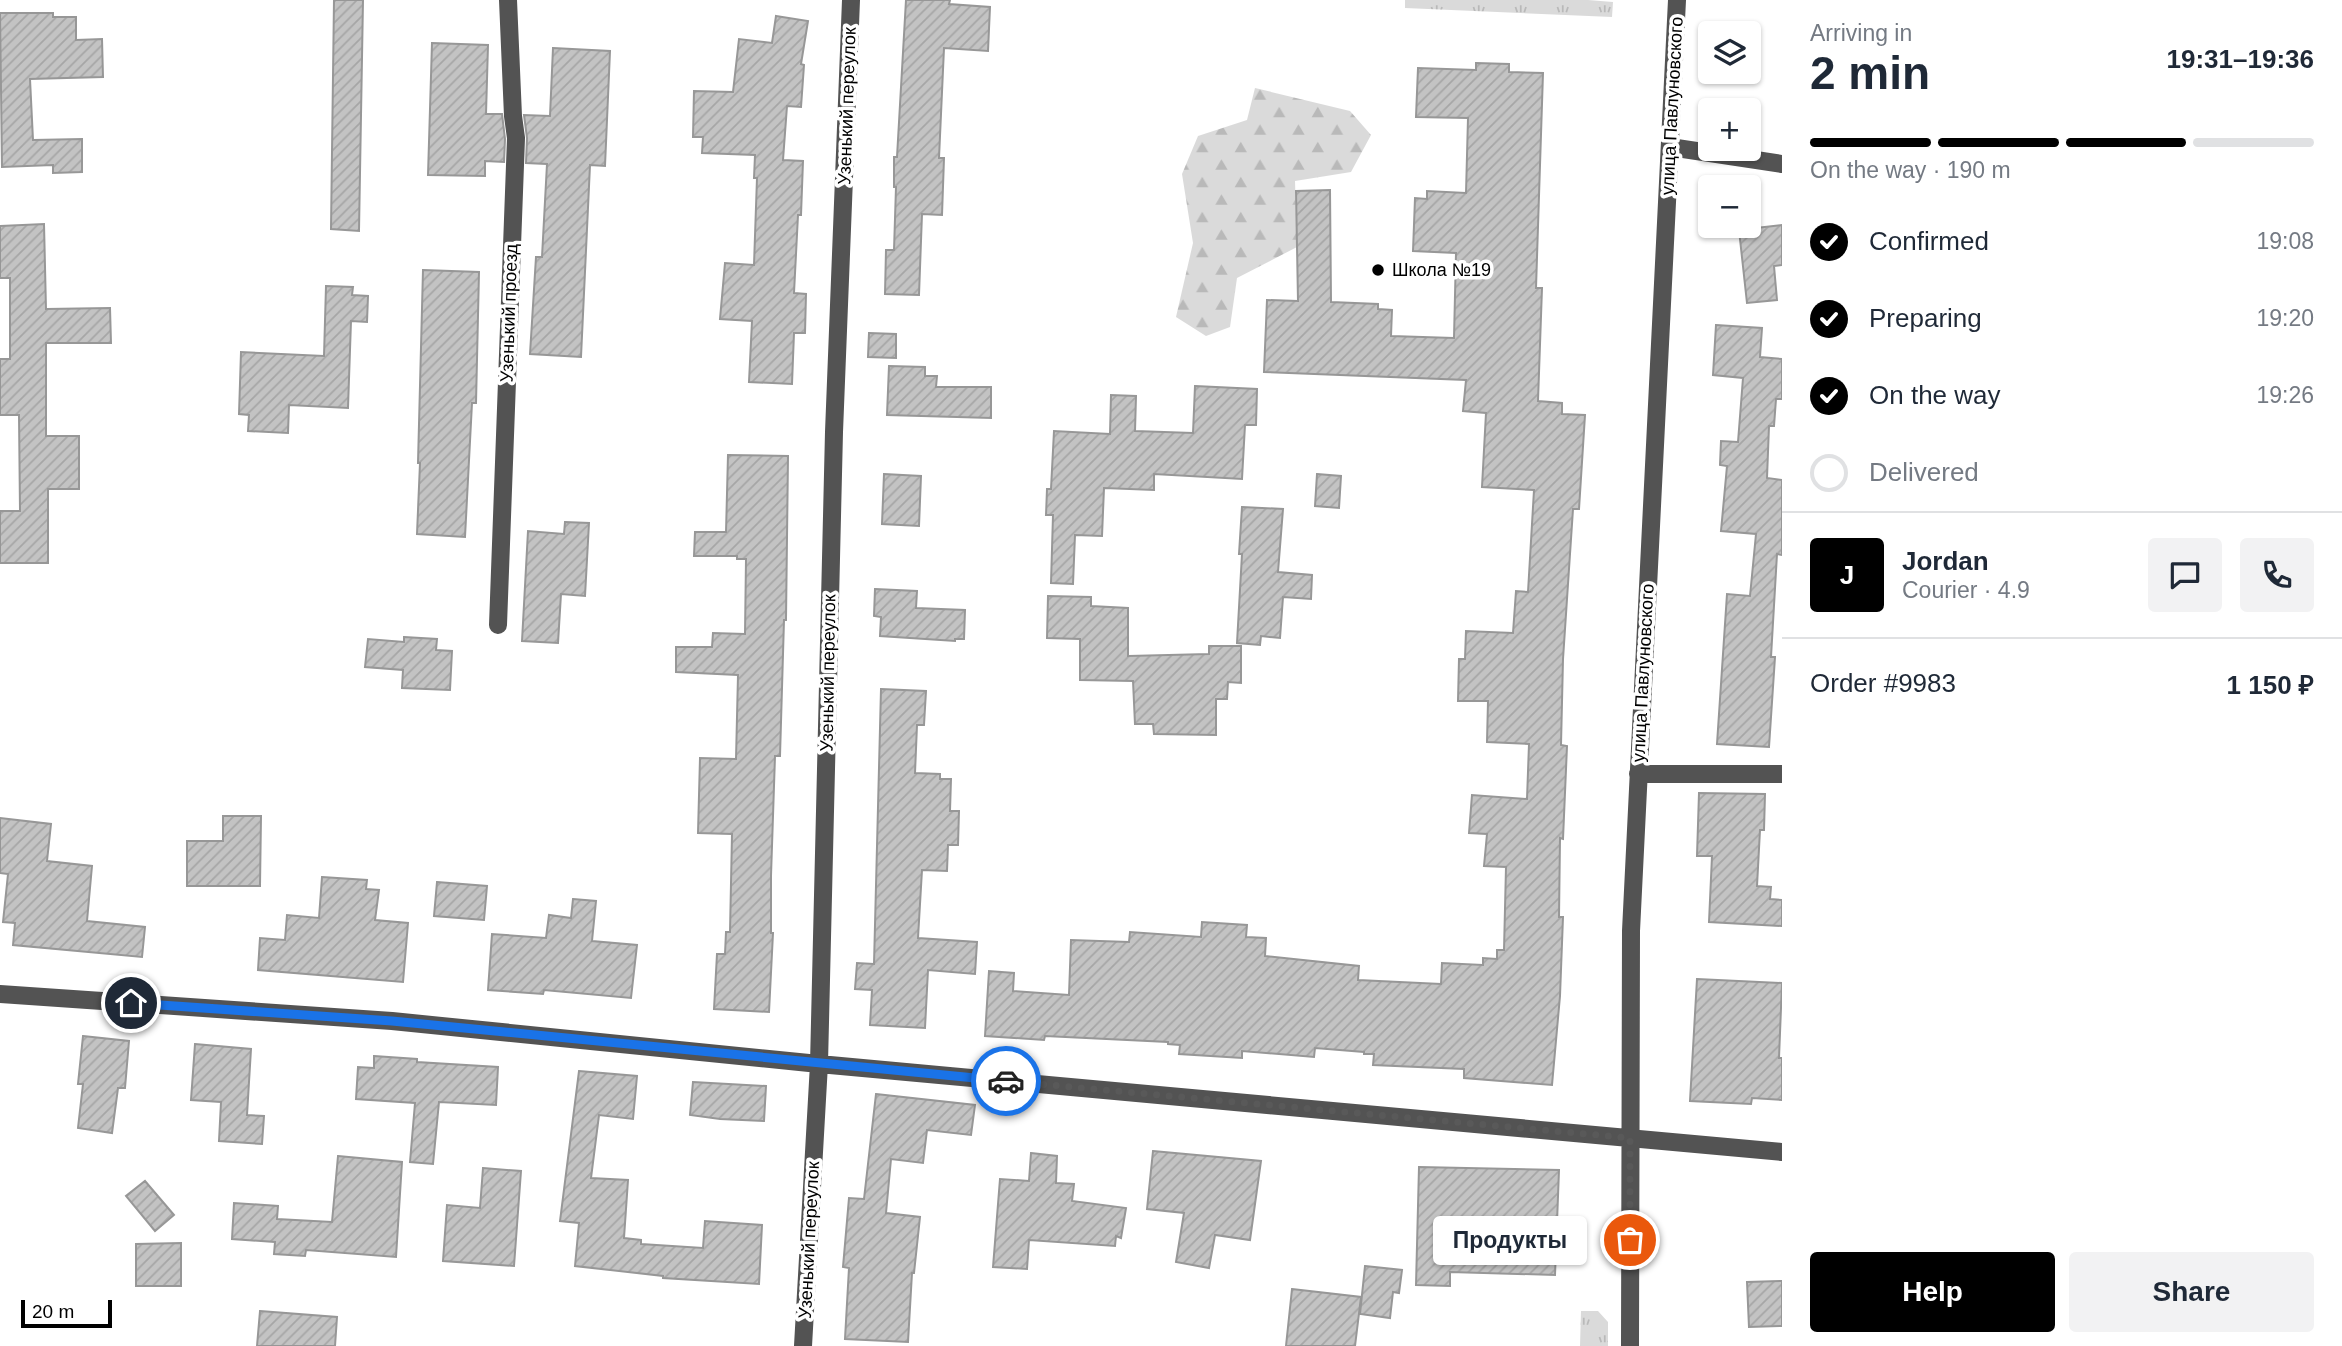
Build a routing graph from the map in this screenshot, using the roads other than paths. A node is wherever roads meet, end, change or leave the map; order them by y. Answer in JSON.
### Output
{"nodes":[{"id":1,"x":508,"y":0,"type":"edge"},
{"id":2,"x":851,"y":0,"type":"edge"},
{"id":3,"x":1677,"y":0,"type":"edge"},
{"id":4,"x":1670,"y":147,"type":"junction"},
{"id":5,"x":1782,"y":164,"type":"edge"},
{"id":6,"x":498,"y":625,"type":"dead end"},
{"id":7,"x":1638,"y":774,"type":"junction"},
{"id":8,"x":1782,"y":775,"type":"edge"},
{"id":9,"x":0,"y":994,"type":"edge"},
{"id":10,"x":819,"y":1064,"type":"junction"},
{"id":11,"x":1630,"y":1138,"type":"junction"},
{"id":12,"x":1782,"y":1152,"type":"edge"},
{"id":13,"x":803,"y":1346,"type":"edge"},
{"id":14,"x":1630,"y":1346,"type":"edge"}],
"edges":[{"from":1,"to":6,"type":"street","name":"Узенький проезд"},
{"from":2,"to":10,"type":"street","name":"Узенький переулок"},
{"from":3,"to":4,"type":"street","name":"улица Павлуновского"},
{"from":4,"to":5,"type":"street"},
{"from":4,"to":7,"type":"street","name":"улица Павлуновского"},
{"from":7,"to":8,"type":"street"},
{"from":7,"to":11,"type":"street","name":"улица Павлуновского"},
{"from":9,"to":10,"type":"street"},
{"from":10,"to":11,"type":"street"},
{"from":10,"to":13,"type":"street","name":"Узенький переулок"},
{"from":11,"to":12,"type":"street"},
{"from":11,"to":14,"type":"street","name":"улица Павлуновского"}]}
